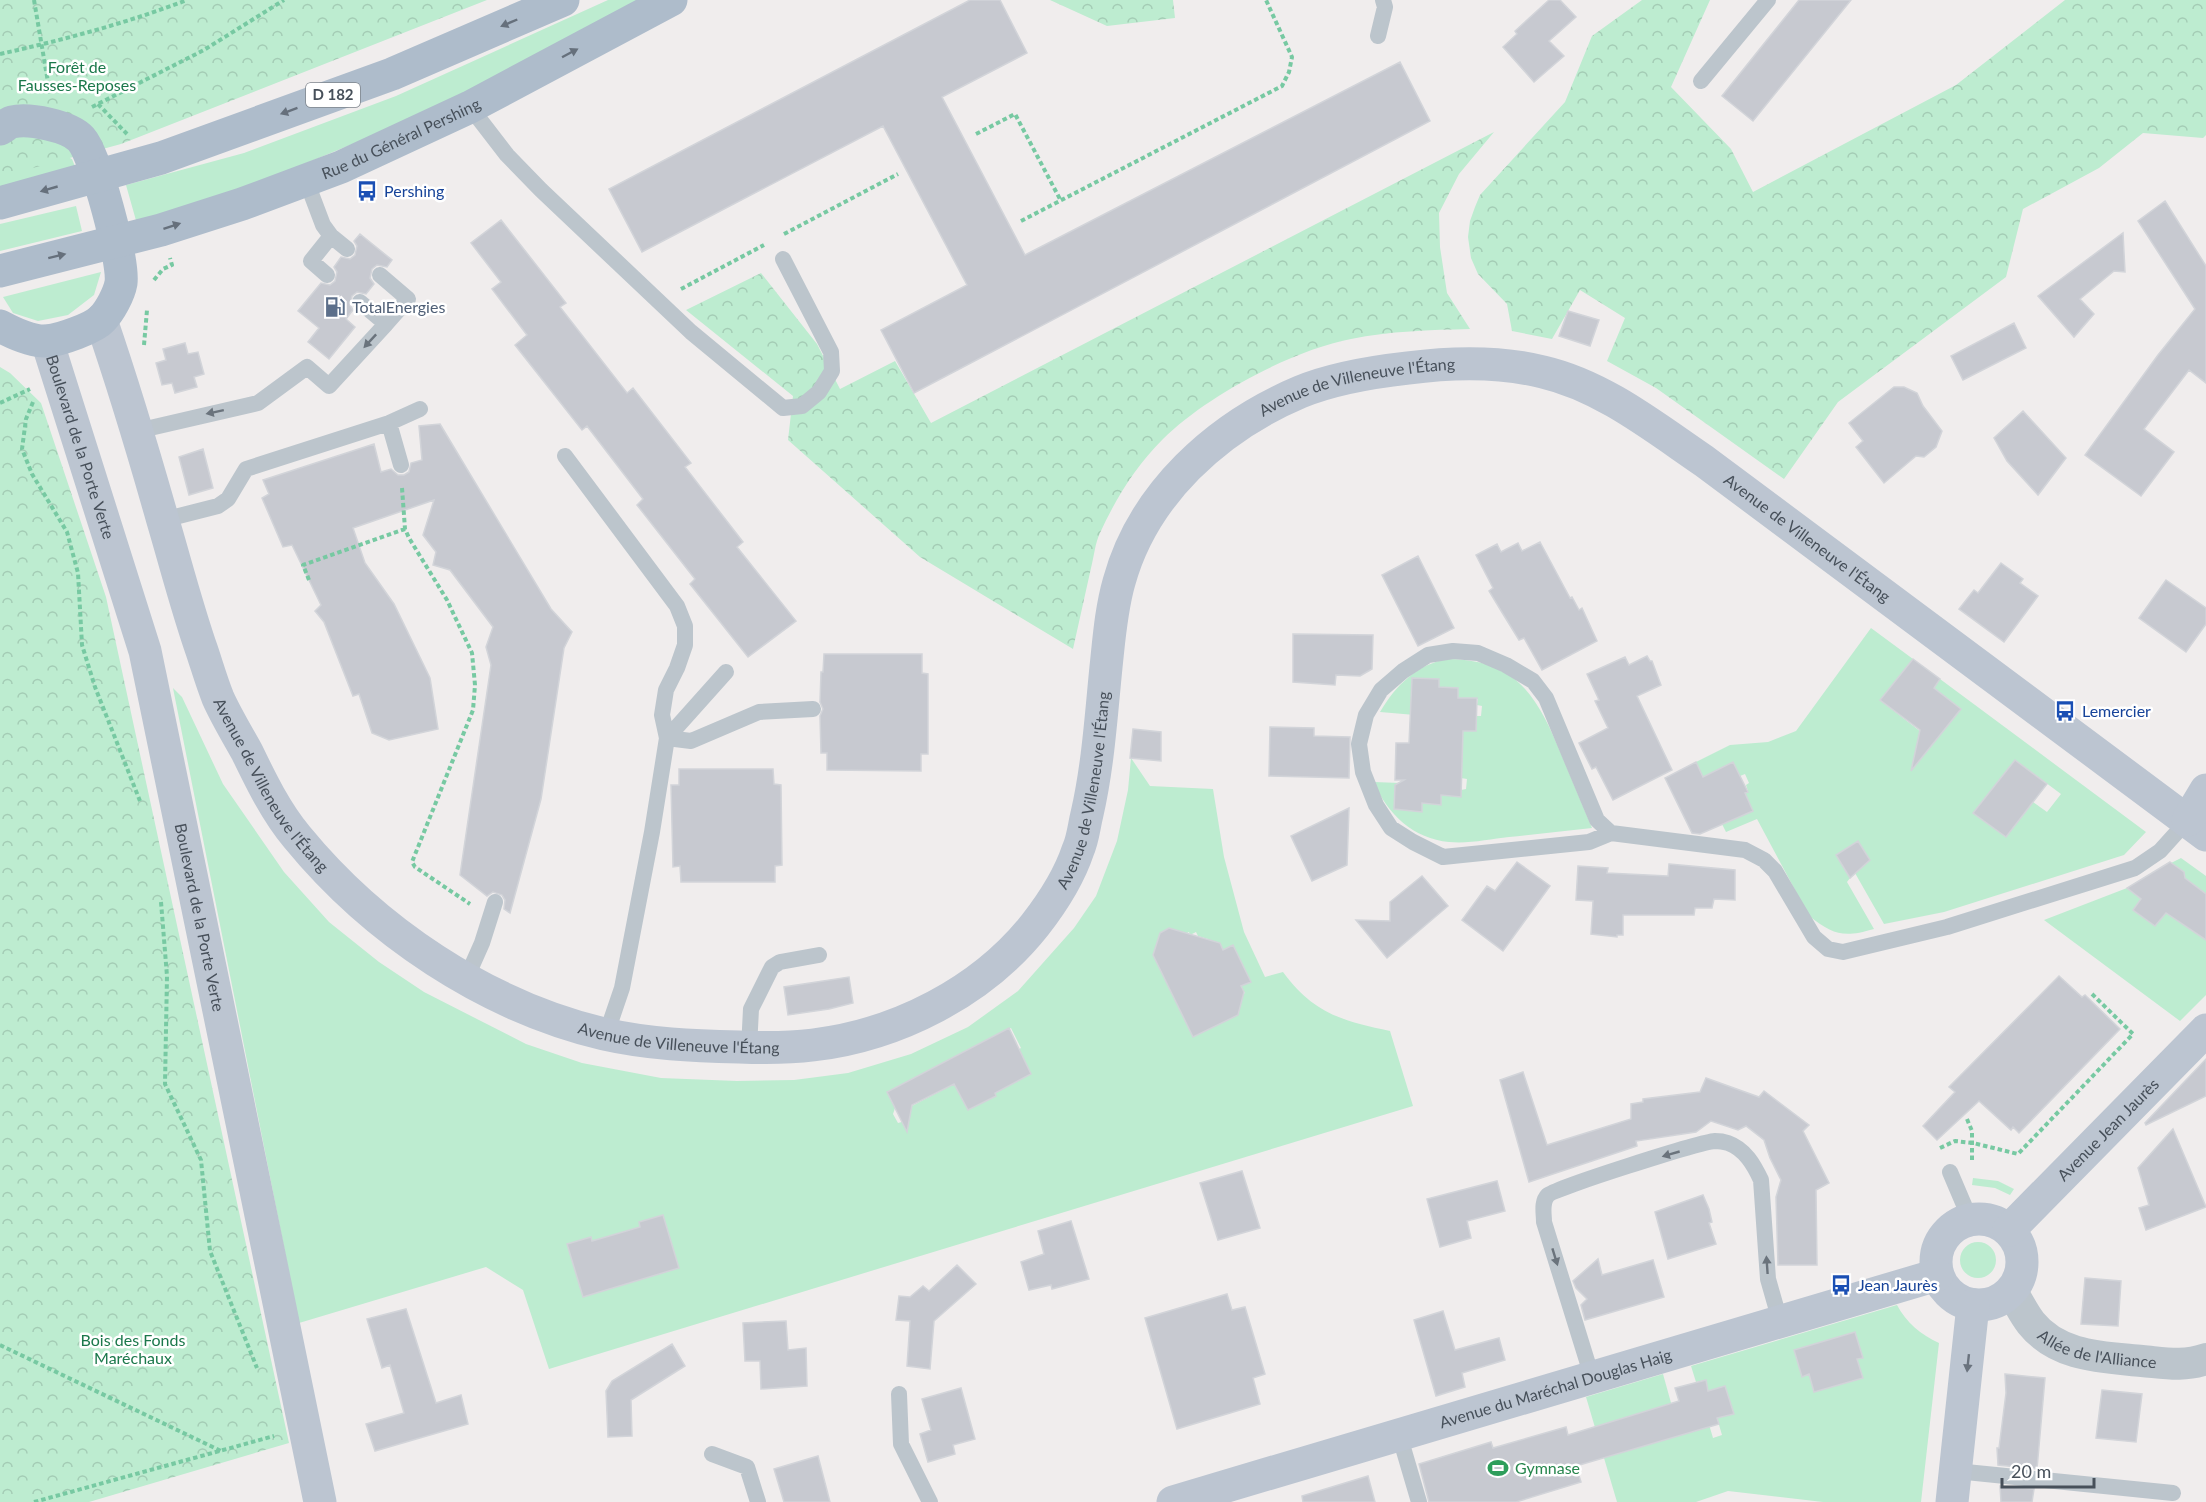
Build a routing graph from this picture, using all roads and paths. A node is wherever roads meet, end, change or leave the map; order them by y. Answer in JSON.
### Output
{"nodes":[{"id":1,"x":34,"y":0,"type":"edge"},
{"id":2,"x":187,"y":0,"type":"edge"},
{"id":3,"x":284,"y":0,"type":"edge"},
{"id":4,"x":563,"y":0,"type":"edge"},
{"id":5,"x":671,"y":0,"type":"edge"},
{"id":6,"x":1266,"y":0,"type":"edge"},
{"id":7,"x":1383,"y":0,"type":"edge"},
{"id":8,"x":1768,"y":0,"type":"edge"},
{"id":9,"x":1378,"y":36,"type":"dead end"},
{"id":10,"x":43,"y":44,"type":"junction"},
{"id":11,"x":0,"y":54,"type":"edge"},
{"id":12,"x":1701,"y":81,"type":"dead end"},
{"id":13,"x":470,"y":107,"type":"junction"},
{"id":14,"x":56,"y":126,"type":"junction"},
{"id":15,"x":0,"y":129,"type":"edge"},
{"id":16,"x":976,"y":134,"type":"dead end"},
{"id":17,"x":134,"y":142,"type":"dead end"},
{"id":18,"x":98,"y":175,"type":"junction"},
{"id":19,"x":306,"y":180,"type":"junction"},
{"id":20,"x":1061,"y":201,"type":"junction"},
{"id":21,"x":0,"y":203,"type":"edge"},
{"id":22,"x":1021,"y":222,"type":"dead end"},
{"id":23,"x":331,"y":237,"type":"junction"},
{"id":24,"x":116,"y":242,"type":"junction"},
{"id":25,"x":167,"y":249,"type":"dead end"},
{"id":26,"x":347,"y":249,"type":"dead end"},
{"id":27,"x":783,"y":259,"type":"dead end"},
{"id":28,"x":0,"y":271,"type":"edge"},
{"id":29,"x":327,"y":275,"type":"dead end"},
{"id":30,"x":380,"y":275,"type":"dead end"},
{"id":31,"x":151,"y":287,"type":"dead end"},
{"id":32,"x":360,"y":302,"type":"dead end"},
{"id":33,"x":147,"y":305,"type":"dead end"},
{"id":34,"x":101,"y":320,"type":"junction"},
{"id":35,"x":386,"y":324,"type":"junction"},
{"id":36,"x":0,"y":326,"type":"edge"},
{"id":37,"x":47,"y":341,"type":"junction"},
{"id":38,"x":144,"y":348,"type":"dead end"},
{"id":39,"x":39,"y":386,"type":"dead end"},
{"id":40,"x":35,"y":397,"type":"dead end"},
{"id":41,"x":0,"y":403,"type":"edge"},
{"id":42,"x":420,"y":409,"type":"dead end"},
{"id":43,"x":388,"y":423,"type":"junction"},
{"id":44,"x":137,"y":431,"type":"junction"},
{"id":45,"x":565,"y":456,"type":"dead end"},
{"id":46,"x":401,"y":465,"type":"joint"},
{"id":47,"x":163,"y":520,"type":"junction"},
{"id":48,"x":405,"y":529,"type":"junction"},
{"id":49,"x":309,"y":580,"type":"dead end"},
{"id":50,"x":726,"y":672,"type":"dead end"},
{"id":51,"x":813,"y":709,"type":"dead end"},
{"id":52,"x":667,"y":738,"type":"junction"},
{"id":53,"x":2206,"y":790,"type":"edge"},
{"id":54,"x":142,"y":806,"type":"dead end"},
{"id":55,"x":2197,"y":827,"type":"edge"},
{"id":56,"x":1611,"y":833,"type":"junction"},
{"id":57,"x":161,"y":896,"type":"dead end"},
{"id":58,"x":495,"y":902,"type":"dead end"},
{"id":59,"x":488,"y":925,"type":"junction"},
{"id":60,"x":819,"y":955,"type":"dead end"},
{"id":61,"x":466,"y":979,"type":"junction"},
{"id":62,"x":2090,"y":992,"type":"dead end"},
{"id":63,"x":2206,"y":1030,"type":"edge"},
{"id":64,"x":606,"y":1035,"type":"junction"},
{"id":65,"x":749,"y":1048,"type":"junction"},
{"id":66,"x":1967,"y":1119,"type":"dead end"},
{"id":67,"x":1973,"y":1143,"type":"junction"},
{"id":68,"x":1940,"y":1148,"type":"dead end"},
{"id":69,"x":1972,"y":1170,"type":"dead end"},
{"id":70,"x":1950,"y":1172,"type":"dead end"},
{"id":71,"x":1970,"y":1218,"type":"junction"},
{"id":72,"x":2009,"y":1230,"type":"junction"},
{"id":73,"x":1937,"y":1275,"type":"junction"},
{"id":74,"x":2011,"y":1291,"type":"junction"},
{"id":75,"x":1973,"y":1305,"type":"junction"},
{"id":76,"x":1780,"y":1321,"type":"junction"},
{"id":77,"x":0,"y":1345,"type":"edge"},
{"id":78,"x":2206,"y":1359,"type":"edge"},
{"id":79,"x":258,"y":1369,"type":"dead end"},
{"id":80,"x":1592,"y":1377,"type":"junction"},
{"id":81,"x":899,"y":1394,"type":"dead end"},
{"id":82,"x":304,"y":1428,"type":"junction"},
{"id":83,"x":1399,"y":1434,"type":"junction"},
{"id":84,"x":221,"y":1451,"type":"junction"},
{"id":85,"x":712,"y":1454,"type":"dead end"},
{"id":86,"x":1954,"y":1486,"type":"edge"},
{"id":87,"x":2173,"y":1493,"type":"dead end"},
{"id":88,"x":34,"y":1502,"type":"edge"},
{"id":89,"x":320,"y":1502,"type":"edge"},
{"id":90,"x":758,"y":1502,"type":"edge"},
{"id":91,"x":930,"y":1502,"type":"edge"},
{"id":92,"x":1173,"y":1502,"type":"edge"},
{"id":93,"x":1419,"y":1502,"type":"edge"}],
"edges":[{"from":1,"to":10,"type":"path"},
{"from":2,"to":10,"type":"path"},
{"from":3,"to":17,"type":"path"},
{"from":4,"to":18,"type":"main road","number":"D 182","one_way":true},
{"from":13,"to":5,"type":"main road","name":"Rue du Général Pershing","one_way":true},
{"from":6,"to":20,"type":"path"},
{"from":7,"to":9,"type":"lane"},
{"from":8,"to":12,"type":"lane"},
{"from":10,"to":11,"type":"path"},
{"from":10,"to":14,"type":"path"},
{"from":13,"to":19,"type":"main road","name":"Rue du Général Pershing"},
{"from":13,"to":27,"type":"lane"},
{"from":14,"to":15,"type":"main road"},
{"from":14,"to":18,"type":"main road"},
{"from":16,"to":20,"type":"path"},
{"from":18,"to":21,"type":"main road","number":"D 182","one_way":true},
{"from":18,"to":24,"type":"main road"},
{"from":19,"to":23,"type":"lane"},
{"from":24,"to":19,"type":"main road","name":"Rue du Général Pershing","one_way":true},
{"from":20,"to":22,"type":"path"},
{"from":23,"to":26,"type":"lane"},
{"from":23,"to":29,"type":"lane"},
{"from":28,"to":24,"type":"main road","name":"Rue du Général Pershing","one_way":true},
{"from":24,"to":34,"type":"main road"},
{"from":25,"to":31,"type":"path"},
{"from":30,"to":35,"type":"lane"},
{"from":32,"to":35,"type":"lane"},
{"from":33,"to":38,"type":"path"},
{"from":34,"to":37,"type":"main road"},
{"from":34,"to":44,"type":"street","name":"Avenue de Villeneuve l'Étang"},
{"from":35,"to":44,"type":"lane","one_way":true},
{"from":36,"to":37,"type":"main road"},
{"from":37,"to":82,"type":"street","name":"Boulevard de la Porte Verte"},
{"from":39,"to":41,"type":"path"},
{"from":40,"to":54,"type":"path"},
{"from":42,"to":43,"type":"lane"},
{"from":43,"to":46,"type":"lane"},
{"from":43,"to":47,"type":"lane"},
{"from":44,"to":47,"type":"street","name":"Avenue de Villeneuve l'Étang"},
{"from":45,"to":52,"type":"lane"},
{"from":46,"to":48,"type":"path"},
{"from":47,"to":61,"type":"street","name":"Avenue de Villeneuve l'Étang"},
{"from":48,"to":49,"type":"path"},
{"from":48,"to":59,"type":"path"},
{"from":50,"to":52,"type":"lane"},
{"from":51,"to":52,"type":"lane"},
{"from":52,"to":64,"type":"lane"},
{"from":53,"to":55,"type":"street"},
{"from":55,"to":56,"type":"lane"},
{"from":55,"to":65,"type":"street","name":"Avenue de Villeneuve l'Étang"},
{"from":56,"to":56,"type":"lane"},
{"from":57,"to":79,"type":"path"},
{"from":58,"to":59,"type":"lane"},
{"from":59,"to":61,"type":"lane"},
{"from":60,"to":65,"type":"lane"},
{"from":61,"to":64,"type":"street","name":"Avenue de Villeneuve l'Étang"},
{"from":62,"to":67,"type":"path"},
{"from":63,"to":72,"type":"street","name":"Avenue Jean Jaurès"},
{"from":64,"to":65,"type":"street","name":"Avenue de Villeneuve l'Étang"},
{"from":66,"to":67,"type":"path"},
{"from":67,"to":68,"type":"path"},
{"from":67,"to":69,"type":"path"},
{"from":70,"to":71,"type":"lane"},
{"from":71,"to":72,"type":"street"},
{"from":71,"to":73,"type":"street"},
{"from":72,"to":74,"type":"street"},
{"from":73,"to":75,"type":"street"},
{"from":73,"to":76,"type":"street","name":"Avenue du Maréchal Douglas Haig"},
{"from":74,"to":75,"type":"street"},
{"from":74,"to":78,"type":"street","name":"Allée de l'Alliance"},
{"from":75,"to":86,"type":"street","one_way":true},
{"from":76,"to":80,"type":"street","name":"Avenue du Maréchal Douglas Haig"},
{"from":76,"to":80,"type":"lane","one_way":true},
{"from":77,"to":84,"type":"path"},
{"from":80,"to":83,"type":"street","name":"Avenue du Maréchal Douglas Haig"},
{"from":81,"to":91,"type":"lane"},
{"from":82,"to":84,"type":"path"},
{"from":82,"to":89,"type":"street","name":"Boulevard de la Porte Verte"},
{"from":83,"to":92,"type":"street","name":"Avenue du Maréchal Douglas Haig"},
{"from":83,"to":93,"type":"lane"},
{"from":84,"to":88,"type":"path"},
{"from":85,"to":90,"type":"lane"},
{"from":86,"to":87,"type":"lane"}]}
